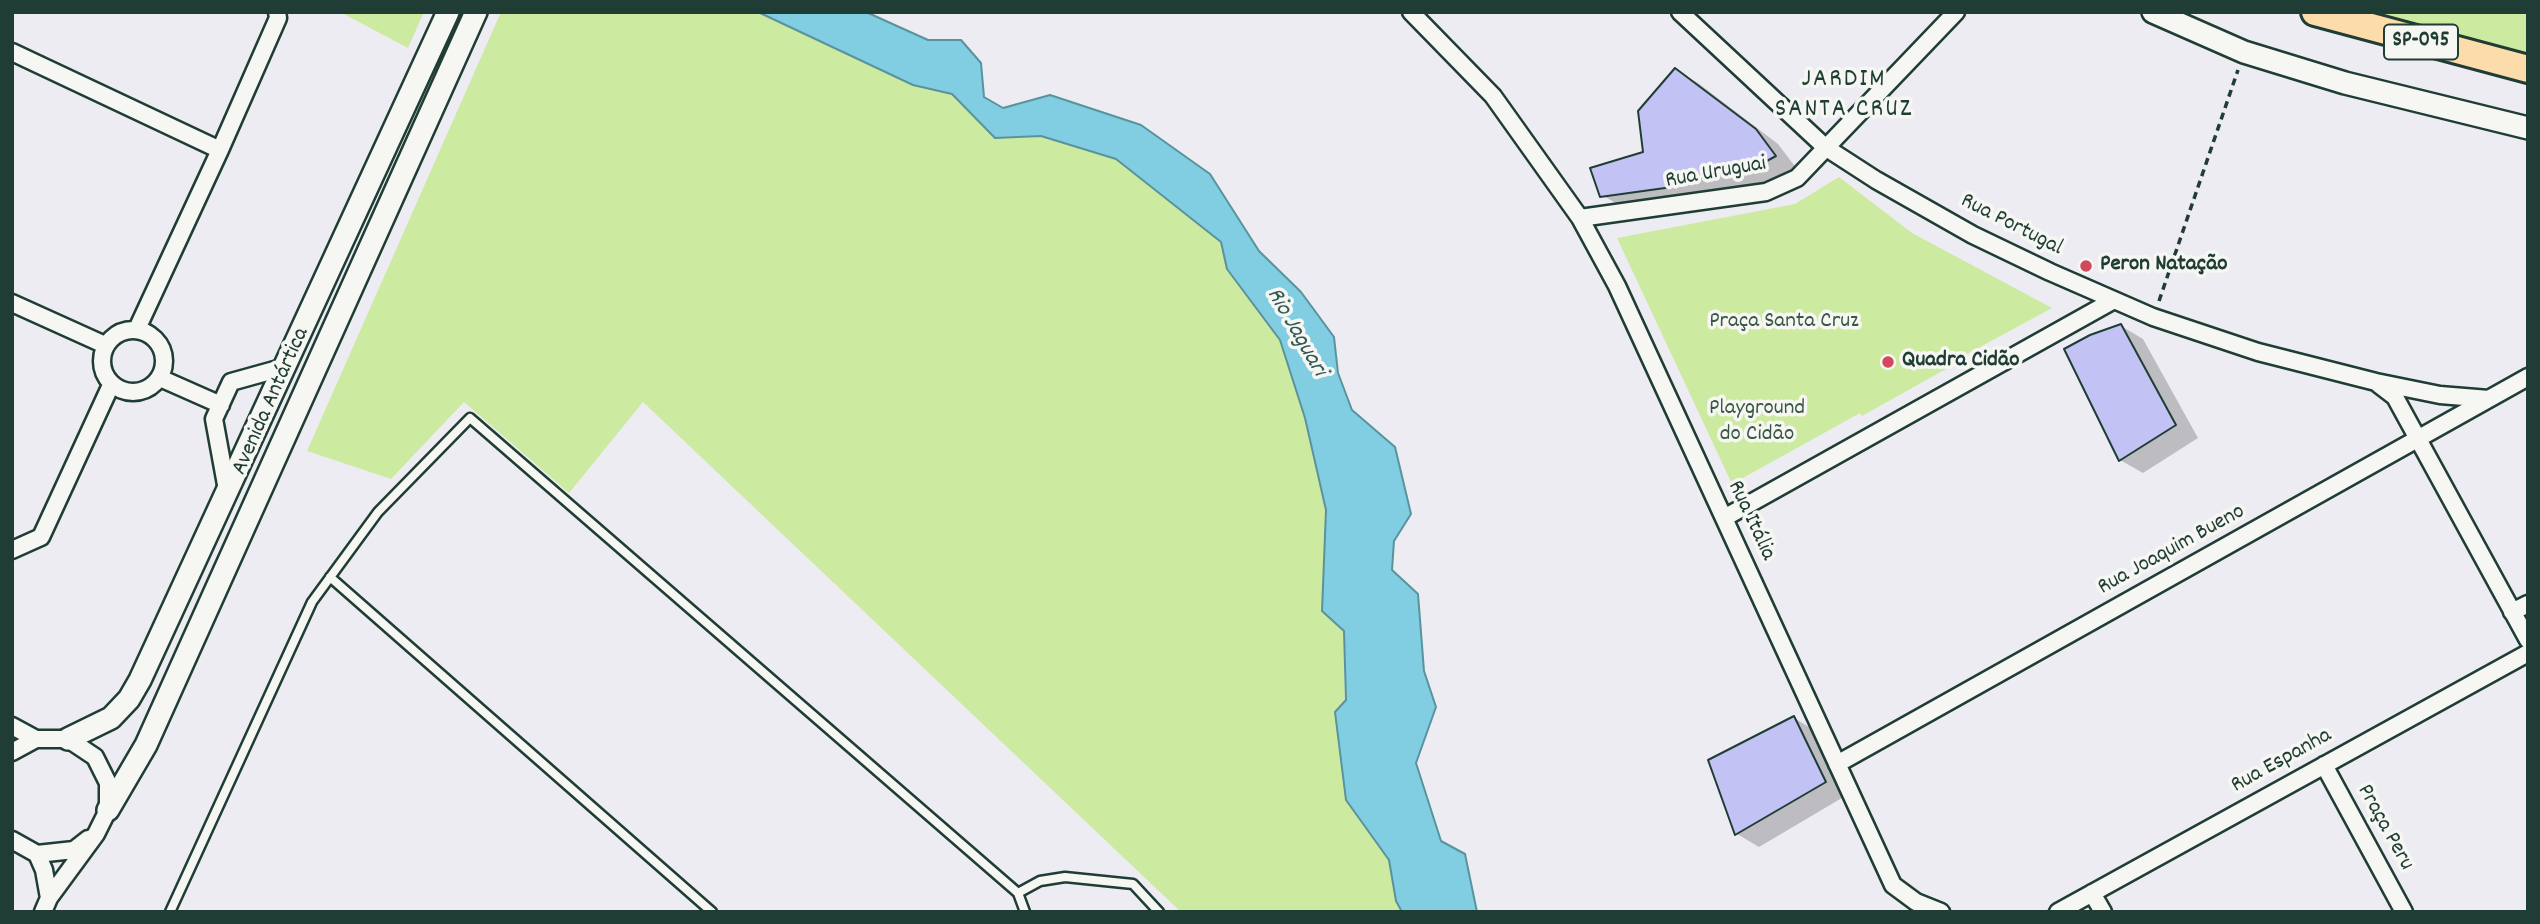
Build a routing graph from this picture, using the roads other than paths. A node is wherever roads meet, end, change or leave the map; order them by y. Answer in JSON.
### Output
{"nodes":[{"id":1,"x":277,"y":12,"type":"edge"},
{"id":2,"x":448,"y":12,"type":"edge"},
{"id":3,"x":476,"y":12,"type":"edge"},
{"id":4,"x":1411,"y":12,"type":"edge"},
{"id":5,"x":1680,"y":12,"type":"edge"},
{"id":6,"x":1956,"y":12,"type":"edge"},
{"id":7,"x":2153,"y":12,"type":"edge"},
{"id":8,"x":2315,"y":12,"type":"edge"},
{"id":9,"x":12,"y":52,"type":"edge"},
{"id":10,"x":2528,"y":69,"type":"edge"},
{"id":11,"x":2528,"y":128,"type":"edge"},
{"id":12,"x":1825,"y":146,"type":"junction"},
{"id":13,"x":220,"y":150,"type":"junction"},
{"id":14,"x":1580,"y":218,"type":"junction"},
{"id":15,"x":2114,"y":300,"type":"junction"},
{"id":16,"x":12,"y":303,"type":"edge"},
{"id":17,"x":137,"y":329,"type":"junction"},
{"id":18,"x":105,"y":345,"type":"junction"},
{"id":19,"x":285,"y":366,"type":"junction"},
{"id":20,"x":2528,"y":377,"type":"edge"},
{"id":21,"x":160,"y":378,"type":"junction"},
{"id":22,"x":2376,"y":382,"type":"junction"},
{"id":23,"x":111,"y":385,"type":"junction"},
{"id":24,"x":2489,"y":399,"type":"junction"},
{"id":25,"x":221,"y":404,"type":"junction"},
{"id":26,"x":2416,"y":440,"type":"junction"},
{"id":27,"x":228,"y":492,"type":"junction"},
{"id":28,"x":1724,"y":518,"type":"junction"},
{"id":29,"x":12,"y":551,"type":"edge"},
{"id":30,"x":330,"y":577,"type":"junction"},
{"id":31,"x":2528,"y":604,"type":"edge"},
{"id":32,"x":2512,"y":612,"type":"junction"},
{"id":33,"x":2528,"y":640,"type":"edge"},
{"id":34,"x":2528,"y":653,"type":"edge"},
{"id":35,"x":12,"y":726,"type":"edge"},
{"id":36,"x":36,"y":739,"type":"junction"},
{"id":37,"x":68,"y":740,"type":"junction"},
{"id":38,"x":12,"y":752,"type":"edge"},
{"id":39,"x":1837,"y":764,"type":"junction"},
{"id":40,"x":2324,"y":765,"type":"junction"},
{"id":41,"x":108,"y":810,"type":"junction"},
{"id":42,"x":96,"y":834,"type":"junction"},
{"id":43,"x":12,"y":840,"type":"edge"},
{"id":44,"x":37,"y":854,"type":"junction"},
{"id":45,"x":1018,"y":893,"type":"junction"},
{"id":46,"x":2092,"y":893,"type":"junction"},
{"id":47,"x":46,"y":905,"type":"edge"},
{"id":48,"x":170,"y":912,"type":"edge"},
{"id":49,"x":712,"y":912,"type":"edge"},
{"id":50,"x":1025,"y":912,"type":"edge"},
{"id":51,"x":1159,"y":912,"type":"edge"},
{"id":52,"x":1941,"y":912,"type":"edge"},
{"id":53,"x":2058,"y":912,"type":"edge"},
{"id":54,"x":2103,"y":912,"type":"edge"},
{"id":55,"x":2404,"y":912,"type":"edge"}],
"edges":[{"from":1,"to":13,"type":"street"},
{"from":2,"to":19,"type":"street","name":"Avenida Antártica"},
{"from":3,"to":41,"type":"street","name":"Avenida Antártica"},
{"from":4,"to":14,"type":"street","name":"Rua Itália"},
{"from":5,"to":12,"type":"street","name":"Rua Portugal"},
{"from":6,"to":12,"type":"street","name":"Rua Uruguai"},
{"from":7,"to":11,"type":"street"},
{"from":8,"to":10,"type":"main road","number":"SP-095"},
{"from":9,"to":13,"type":"street"},
{"from":12,"to":14,"type":"street","name":"Rua Uruguai"},
{"from":12,"to":15,"type":"street","name":"Rua Portugal"},
{"from":13,"to":17,"type":"street"},
{"from":14,"to":28,"type":"street","name":"Rua Itália"},
{"from":15,"to":22,"type":"street","name":"Rua Portugal"},
{"from":15,"to":28,"type":"street"},
{"from":16,"to":18,"type":"street"},
{"from":17,"to":18,"type":"street"},
{"from":17,"to":21,"type":"street"},
{"from":18,"to":23,"type":"street"},
{"from":19,"to":25,"type":"street"},
{"from":19,"to":27,"type":"street","name":"Avenida Antártica"},
{"from":20,"to":24,"type":"street","name":"Rua Joaquim Bueno"},
{"from":21,"to":23,"type":"street"},
{"from":21,"to":25,"type":"street"},
{"from":22,"to":24,"type":"street","name":"Rua Portugal"},
{"from":22,"to":26,"type":"street"},
{"from":23,"to":29,"type":"street"},
{"from":24,"to":26,"type":"street","name":"Rua Joaquim Bueno"},
{"from":25,"to":27,"type":"street"},
{"from":26,"to":32,"type":"street"},
{"from":26,"to":39,"type":"street","name":"Rua Joaquim Bueno"},
{"from":27,"to":37,"type":"street","name":"Avenida Antártica"},
{"from":28,"to":39,"type":"street","name":"Rua Itália"},
{"from":30,"to":45,"type":"lane"},
{"from":30,"to":48,"type":"lane"},
{"from":30,"to":49,"type":"lane"},
{"from":31,"to":32,"type":"street"},
{"from":32,"to":33,"type":"street"},
{"from":34,"to":40,"type":"street","name":"Rua Espanha"},
{"from":35,"to":36,"type":"street"},
{"from":36,"to":37,"type":"street"},
{"from":36,"to":38,"type":"street"},
{"from":37,"to":41,"type":"street"},
{"from":39,"to":52,"type":"street","name":"Rua Itália"},
{"from":40,"to":46,"type":"street","name":"Rua Espanha"},
{"from":40,"to":55,"type":"street","name":"Praça Peru"},
{"from":41,"to":42,"type":"street"},
{"from":42,"to":44,"type":"street"},
{"from":42,"to":47,"type":"street"},
{"from":43,"to":44,"type":"street"},
{"from":44,"to":47,"type":"street"},
{"from":45,"to":50,"type":"lane"},
{"from":45,"to":51,"type":"lane"},
{"from":46,"to":53,"type":"street","name":"Rua Espanha"},
{"from":46,"to":54,"type":"street"}]}
